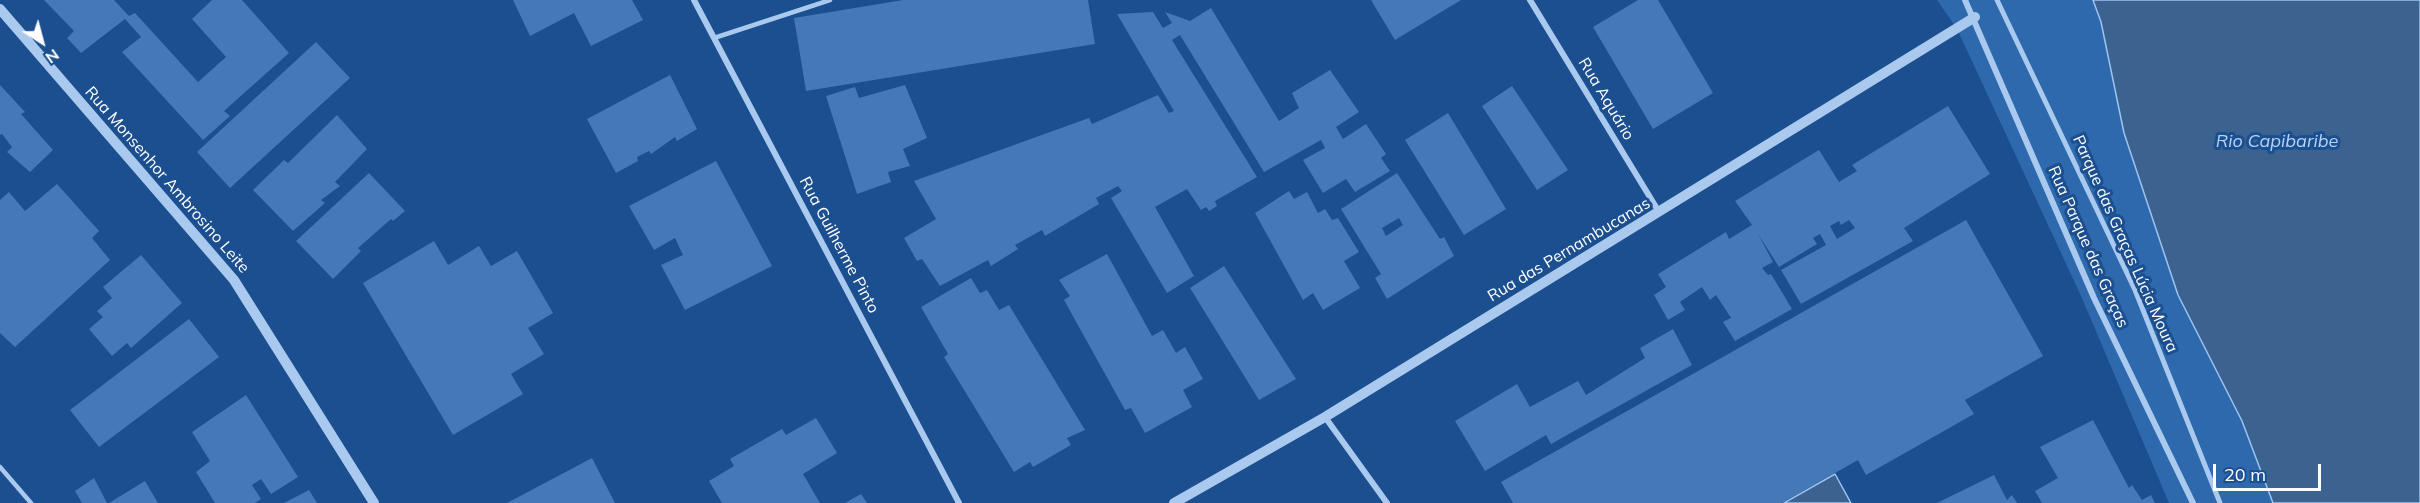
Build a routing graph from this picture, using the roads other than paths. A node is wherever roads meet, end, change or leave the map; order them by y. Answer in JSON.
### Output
{"nodes":[{"id":1,"x":694,"y":0,"type":"edge"},
{"id":2,"x":830,"y":0,"type":"edge"},
{"id":3,"x":1530,"y":0,"type":"edge"},
{"id":4,"x":1965,"y":0,"type":"edge"},
{"id":5,"x":1997,"y":0,"type":"edge"},
{"id":6,"x":0,"y":9,"type":"edge"},
{"id":7,"x":1975,"y":17,"type":"junction"},
{"id":8,"x":714,"y":38,"type":"junction"},
{"id":9,"x":1659,"y":213,"type":"junction"},
{"id":10,"x":1325,"y":417,"type":"junction"},
{"id":11,"x":0,"y":467,"type":"edge"},
{"id":12,"x":31,"y":503,"type":"edge"},
{"id":13,"x":374,"y":503,"type":"edge"},
{"id":14,"x":959,"y":503,"type":"edge"},
{"id":15,"x":1174,"y":503,"type":"edge"},
{"id":16,"x":1387,"y":503,"type":"edge"},
{"id":17,"x":2193,"y":503,"type":"edge"},
{"id":18,"x":2220,"y":503,"type":"edge"}],
"edges":[{"from":1,"to":8,"type":"street","name":"Rua Guilherme Pinto"},
{"from":2,"to":8,"type":"lane"},
{"from":3,"to":9,"type":"street","name":"Rua Aquário"},
{"from":4,"to":7,"type":"street","name":"Rua Parque das Graças"},
{"from":5,"to":18,"type":"street","name":"Parque das Graças Lúcia Moura"},
{"from":6,"to":13,"type":"street","name":"Rua Monsenhor Ambrosino Leite"},
{"from":7,"to":9,"type":"street","name":"Rua das Pernambucanas"},
{"from":7,"to":17,"type":"street","name":"Rua Parque das Graças"},
{"from":8,"to":14,"type":"street","name":"Rua Guilherme Pinto"},
{"from":9,"to":10,"type":"street","name":"Rua das Pernambucanas"},
{"from":10,"to":15,"type":"street","name":"Rua das Pernambucanas"},
{"from":10,"to":16,"type":"street"},
{"from":11,"to":12,"type":"lane"}]}
